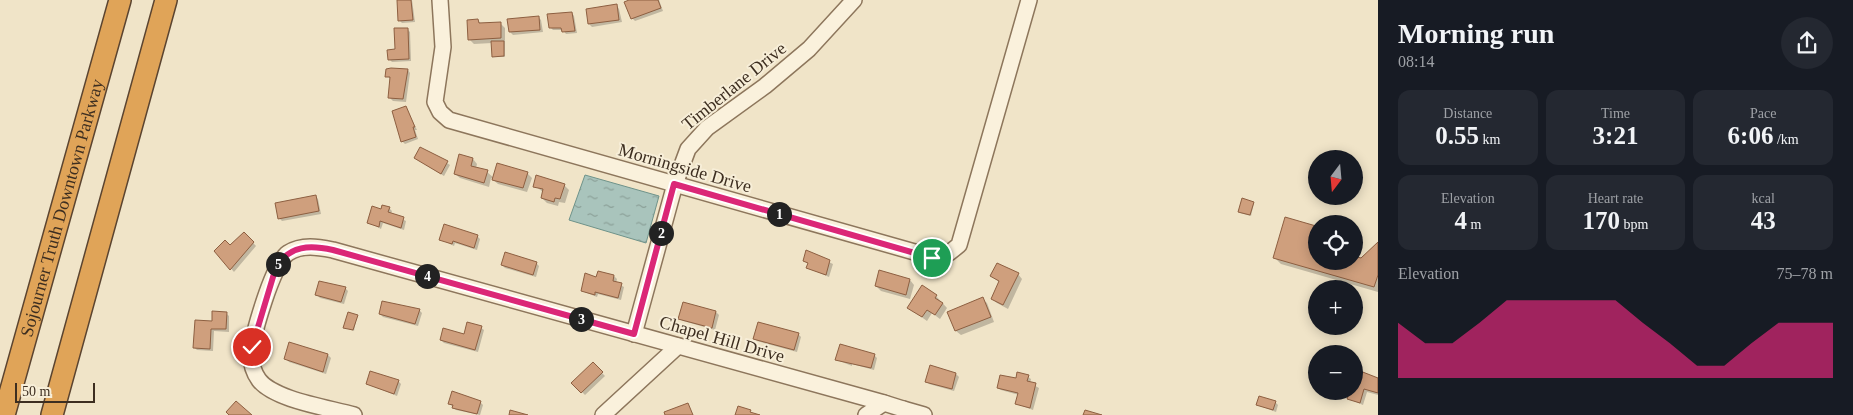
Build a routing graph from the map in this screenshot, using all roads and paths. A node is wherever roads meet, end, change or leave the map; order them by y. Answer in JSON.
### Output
{"nodes":[{"id":1,"x":120,"y":0,"type":"edge"},
{"id":2,"x":166,"y":0,"type":"edge"},
{"id":3,"x":440,"y":0,"type":"edge"},
{"id":4,"x":854,"y":0,"type":"edge"},
{"id":5,"x":1029,"y":0,"type":"edge"},
{"id":6,"x":674,"y":184,"type":"junction"},
{"id":7,"x":634,"y":334,"type":"junction"},
{"id":8,"x":678,"y":346,"type":"junction"},
{"id":9,"x":884,"y":403,"type":"junction"},
{"id":10,"x":904,"y":412,"type":"edge"},
{"id":11,"x":4,"y":415,"type":"edge"},
{"id":12,"x":52,"y":415,"type":"edge"},
{"id":13,"x":354,"y":415,"type":"edge"},
{"id":14,"x":603,"y":415,"type":"edge"},
{"id":15,"x":866,"y":415,"type":"edge"},
{"id":16,"x":924,"y":415,"type":"edge"}],
"edges":[{"from":1,"to":11,"type":"highway","name":"Sojourner Truth Downtown Parkway"},
{"from":2,"to":12,"type":"highway"},
{"from":3,"to":6,"type":"street","name":"Morningside Drive"},
{"from":4,"to":6,"type":"street","name":"Timberlane Drive"},
{"from":5,"to":6,"type":"street","name":"Morningside Drive"},
{"from":6,"to":7,"type":"street","name":"Timberlane Drive"},
{"from":7,"to":8,"type":"street","name":"Chapel Hill Drive"},
{"from":7,"to":13,"type":"street","name":"Chapel Hill Drive"},
{"from":8,"to":9,"type":"street","name":"Chapel Hill Drive"},
{"from":8,"to":14,"type":"street"},
{"from":9,"to":10,"type":"street","name":"Chapel Hill Drive"},
{"from":9,"to":15,"type":"street"},
{"from":10,"to":16,"type":"street","name":"Chapel Hill Drive"}]}
